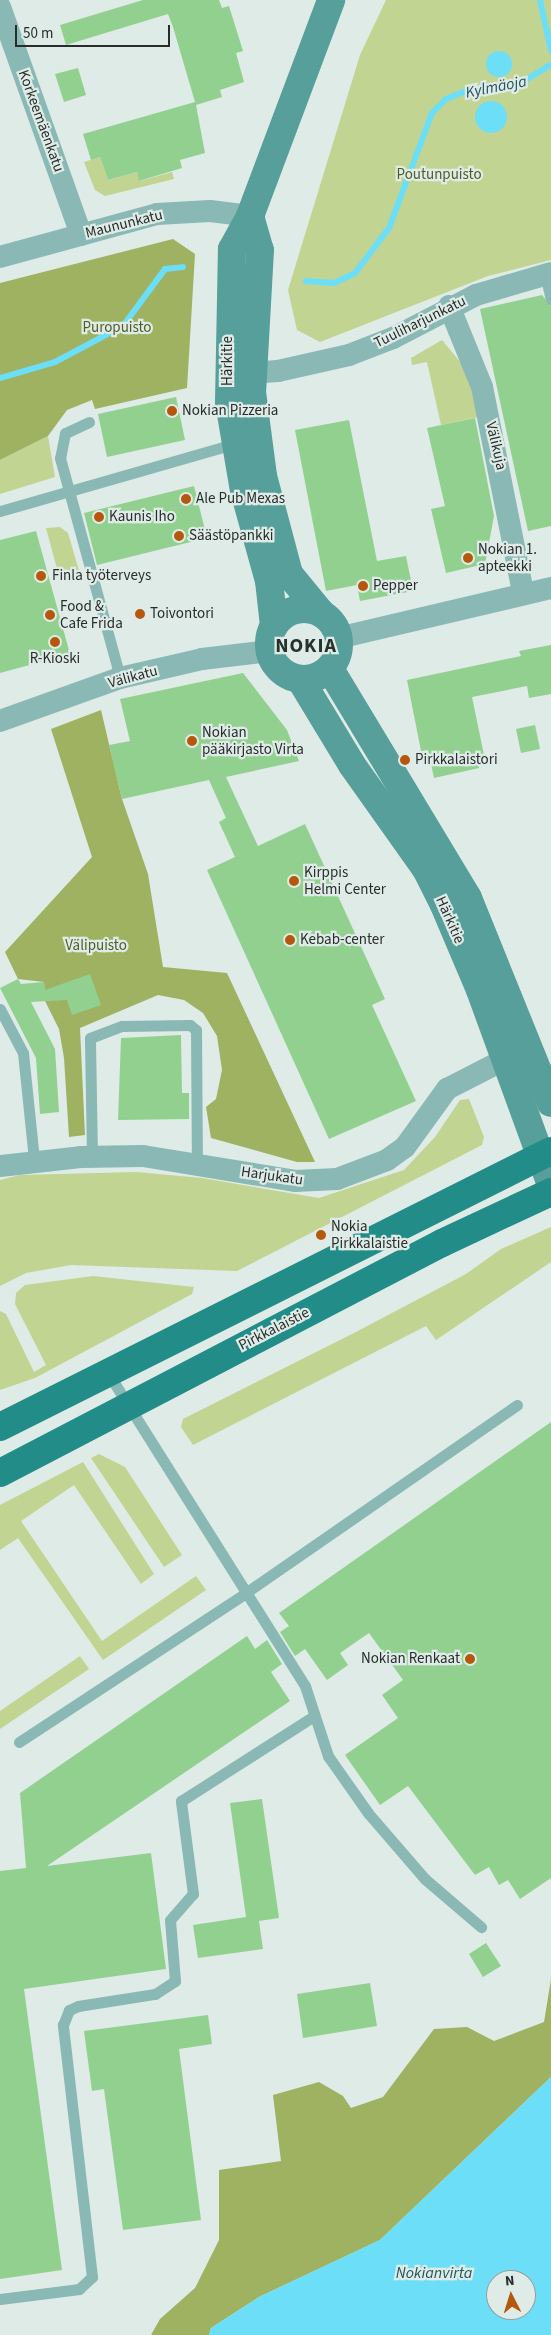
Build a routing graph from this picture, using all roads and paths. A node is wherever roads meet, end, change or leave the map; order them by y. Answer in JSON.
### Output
{"nodes":[{"id":1,"x":331,"y":0,"type":"edge"},
{"id":2,"x":0,"y":7,"type":"edge"},
{"id":3,"x":250,"y":216,"type":"junction"},
{"id":4,"x":80,"y":235,"type":"junction"},
{"id":5,"x":0,"y":257,"type":"edge"},
{"id":6,"x":548,"y":273,"type":"edge"},
{"id":7,"x":551,"y":299,"type":"edge"},
{"id":8,"x":449,"y":306,"type":"junction"},
{"id":9,"x":240,"y":374,"type":"junction"},
{"id":10,"x":89,"y":422,"type":"dead end"},
{"id":11,"x":234,"y":444,"type":"junction"},
{"id":12,"x":69,"y":491,"type":"junction"},
{"id":13,"x":0,"y":511,"type":"edge"},
{"id":14,"x":542,"y":588,"type":"edge"},
{"id":15,"x":322,"y":614,"type":"junction"},
{"id":16,"x":272,"y":638,"type":"junction"},
{"id":17,"x":338,"y":638,"type":"junction"},
{"id":18,"x":330,"y":668,"type":"junction"},
{"id":19,"x":120,"y":678,"type":"junction"},
{"id":20,"x":300,"y":679,"type":"junction"},
{"id":21,"x":0,"y":721,"type":"edge"},
{"id":22,"x":0,"y":1010,"type":"edge"},
{"id":23,"x":516,"y":1054,"type":"junction"},
{"id":24,"x":551,"y":1103,"type":"edge"},
{"id":25,"x":545,"y":1153,"type":"edge"},
{"id":26,"x":92,"y":1156,"type":"junction"},
{"id":27,"x":34,"y":1160,"type":"junction"},
{"id":28,"x":197,"y":1163,"type":"junction"},
{"id":29,"x":0,"y":1166,"type":"edge"},
{"id":30,"x":551,"y":1185,"type":"edge"},
{"id":31,"x":551,"y":1192,"type":"edge"},
{"id":32,"x":108,"y":1373,"type":"junction"},
{"id":33,"x":517,"y":1405,"type":"dead end"},
{"id":34,"x":126,"y":1406,"type":"junction"},
{"id":35,"x":0,"y":1427,"type":"edge"},
{"id":36,"x":0,"y":1473,"type":"edge"},
{"id":37,"x":244,"y":1594,"type":"junction"},
{"id":38,"x":314,"y":1716,"type":"junction"},
{"id":39,"x":19,"y":1742,"type":"dead end"},
{"id":40,"x":481,"y":1927,"type":"dead end"},
{"id":41,"x":0,"y":2299,"type":"edge"}],
"edges":[{"from":1,"to":3,"type":"main road"},
{"from":2,"to":4,"type":"street","name":"Korkeemäenkatu"},
{"from":3,"to":4,"type":"street","name":"Maununkatu"},
{"from":3,"to":9,"type":"main road","name":"Härkitie"},
{"from":4,"to":5,"type":"street","name":"Maununkatu"},
{"from":6,"to":7,"type":"lane"},
{"from":6,"to":8,"type":"street","name":"Tuuliharjunkatu"},
{"from":8,"to":9,"type":"street","name":"Tuuliharjunkatu"},
{"from":8,"to":14,"type":"street","name":"Välikuja"},
{"from":9,"to":11,"type":"main road","name":"Härkitie"},
{"from":9,"to":15,"type":"main road","name":"Härkitie"},
{"from":10,"to":12,"type":"lane"},
{"from":11,"to":12,"type":"lane"},
{"from":11,"to":16,"type":"main road","name":"Härkitie"},
{"from":12,"to":13,"type":"lane"},
{"from":12,"to":19,"type":"lane"},
{"from":14,"to":17,"type":"street"},
{"from":15,"to":16,"type":"main road"},
{"from":15,"to":17,"type":"main road"},
{"from":16,"to":19,"type":"street","name":"Välikatu"},
{"from":16,"to":20,"type":"main road"},
{"from":17,"to":18,"type":"main road"},
{"from":18,"to":20,"type":"main road"},
{"from":18,"to":23,"type":"main road","name":"Härkitie"},
{"from":19,"to":21,"type":"street","name":"Välikatu"},
{"from":20,"to":23,"type":"main road","name":"Härkitie"},
{"from":22,"to":27,"type":"lane"},
{"from":23,"to":24,"type":"main road","name":"Härkitie"},
{"from":23,"to":25,"type":"main road","name":"Härkitie"},
{"from":23,"to":28,"type":"street","name":"Harjukatu"},
{"from":25,"to":30,"type":"main road","name":"Härkitie"},
{"from":25,"to":32,"type":"main road"},
{"from":26,"to":27,"type":"street","name":"Harjukatu"},
{"from":26,"to":28,"type":"street","name":"Harjukatu"},
{"from":26,"to":28,"type":"lane"},
{"from":27,"to":29,"type":"street","name":"Harjukatu"},
{"from":31,"to":34,"type":"main road","name":"Pirkkalaistie"},
{"from":32,"to":34,"type":"lane"},
{"from":32,"to":35,"type":"main road"},
{"from":33,"to":37,"type":"lane"},
{"from":34,"to":36,"type":"main road","name":"Pirkkalaistie"},
{"from":34,"to":37,"type":"lane"},
{"from":37,"to":38,"type":"lane"},
{"from":37,"to":39,"type":"lane"},
{"from":38,"to":40,"type":"lane"},
{"from":38,"to":41,"type":"lane"}]}
